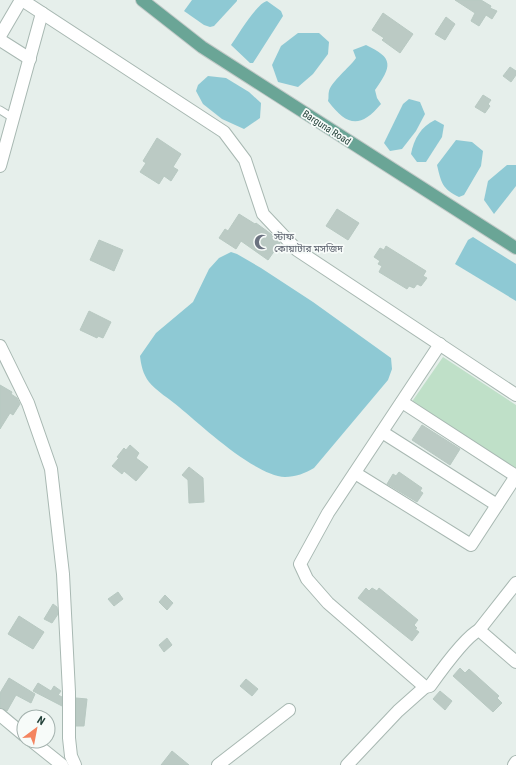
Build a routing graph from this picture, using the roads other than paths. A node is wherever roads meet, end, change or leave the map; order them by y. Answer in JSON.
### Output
{"nodes":[{"id":1,"x":142,"y":0,"type":"edge"},
{"id":2,"x":24,"y":1,"type":"edge"},
{"id":3,"x":42,"y":13,"type":"junction"},
{"id":4,"x":0,"y":36,"type":"edge"},
{"id":5,"x":0,"y":40,"type":"edge"},
{"id":6,"x":30,"y":59,"type":"junction"},
{"id":7,"x":0,"y":110,"type":"edge"},
{"id":8,"x":13,"y":118,"type":"junction"},
{"id":9,"x":0,"y":166,"type":"edge"},
{"id":10,"x":516,"y":248,"type":"edge"},
{"id":11,"x":440,"y":344,"type":"junction"},
{"id":12,"x":0,"y":346,"type":"edge"},
{"id":13,"x":516,"y":394,"type":"edge"},
{"id":14,"x":402,"y":402,"type":"junction"},
{"id":15,"x":382,"y":432,"type":"junction"},
{"id":16,"x":355,"y":473,"type":"junction"},
{"id":17,"x":516,"y":476,"type":"edge"},
{"id":18,"x":497,"y":505,"type":"junction"},
{"id":19,"x":516,"y":583,"type":"edge"},
{"id":20,"x":479,"y":630,"type":"junction"},
{"id":21,"x":516,"y":662,"type":"edge"},
{"id":22,"x":425,"y":687,"type":"junction"},
{"id":23,"x":289,"y":710,"type":"dead end"},
{"id":24,"x":0,"y":715,"type":"edge"},
{"id":25,"x":16,"y":728,"type":"edge"},
{"id":26,"x":42,"y":749,"type":"edge"},
{"id":27,"x":516,"y":762,"type":"edge"},
{"id":28,"x":62,"y":765,"type":"edge"},
{"id":29,"x":75,"y":765,"type":"edge"},
{"id":30,"x":218,"y":765,"type":"edge"},
{"id":31,"x":348,"y":765,"type":"edge"},
{"id":32,"x":514,"y":765,"type":"edge"}],
"edges":[{"from":1,"to":10,"type":"main road","name":"Barguna Road"},
{"from":2,"to":3,"type":"street"},
{"from":2,"to":4,"type":"street"},
{"from":3,"to":6,"type":"street"},
{"from":3,"to":11,"type":"street"},
{"from":5,"to":6,"type":"street"},
{"from":6,"to":8,"type":"street"},
{"from":7,"to":8,"type":"lane"},
{"from":8,"to":9,"type":"street"},
{"from":11,"to":13,"type":"street"},
{"from":11,"to":14,"type":"street"},
{"from":12,"to":29,"type":"street"},
{"from":14,"to":15,"type":"street"},
{"from":14,"to":17,"type":"street"},
{"from":15,"to":16,"type":"street"},
{"from":15,"to":18,"type":"street"},
{"from":16,"to":18,"type":"street"},
{"from":16,"to":22,"type":"street"},
{"from":17,"to":18,"type":"street"},
{"from":19,"to":20,"type":"street"},
{"from":20,"to":21,"type":"street"},
{"from":20,"to":22,"type":"street"},
{"from":22,"to":31,"type":"street"},
{"from":23,"to":30,"type":"street"},
{"from":24,"to":25,"type":"street"},
{"from":26,"to":28,"type":"street"},
{"from":27,"to":32,"type":"street"}]}
